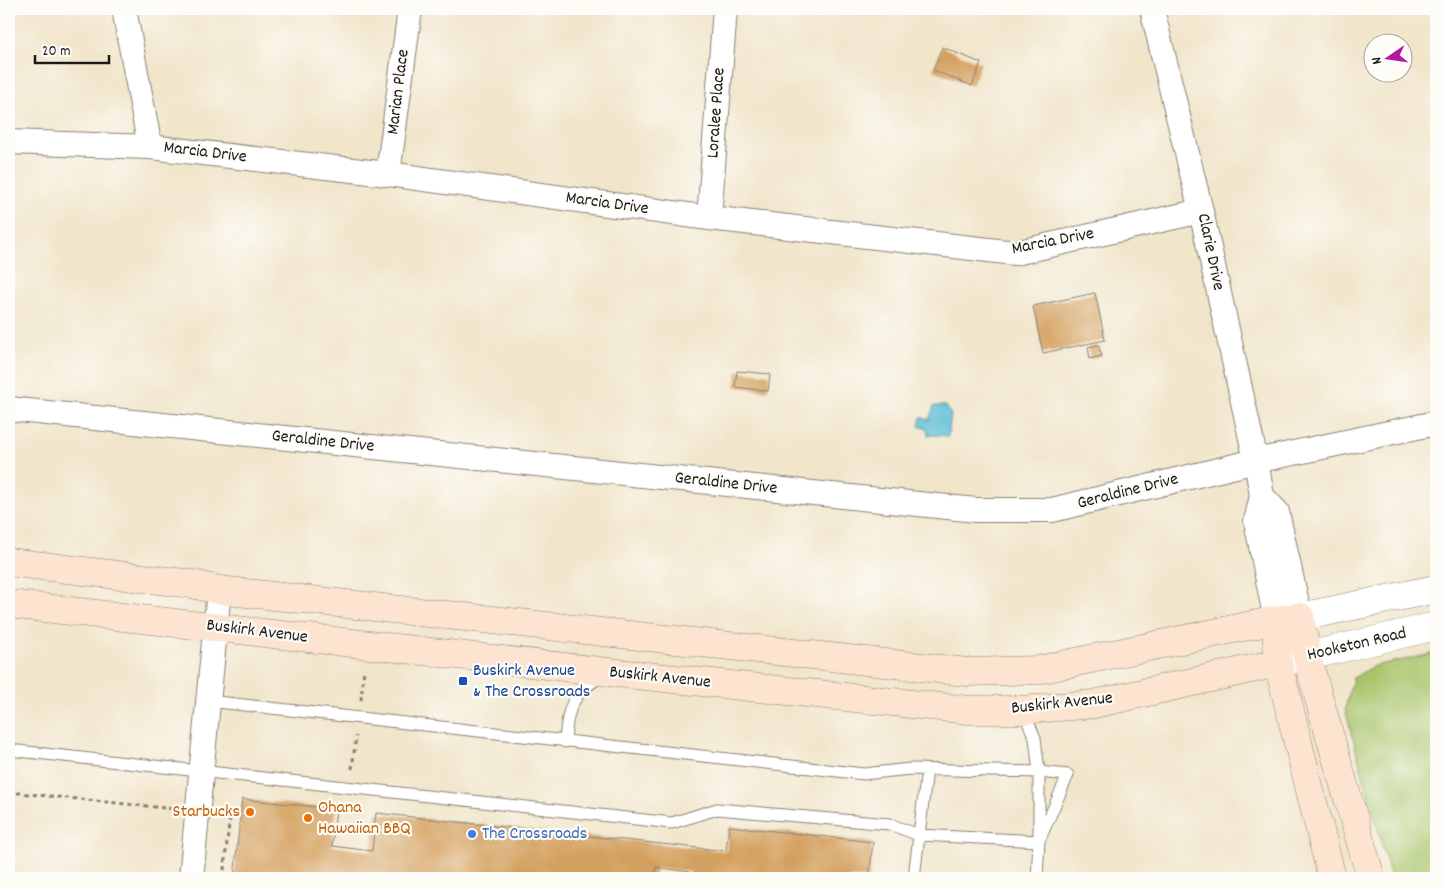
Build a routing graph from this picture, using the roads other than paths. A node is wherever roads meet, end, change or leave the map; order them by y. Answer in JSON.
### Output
{"nodes":[{"id":1,"x":124,"y":9,"type":"edge"},
{"id":2,"x":410,"y":9,"type":"edge"},
{"id":3,"x":725,"y":9,"type":"edge"},
{"id":4,"x":1152,"y":9,"type":"edge"},
{"id":5,"x":9,"y":142,"type":"edge"},
{"id":6,"x":150,"y":147,"type":"junction"},
{"id":7,"x":388,"y":174,"type":"junction"},
{"id":8,"x":1201,"y":211,"type":"junction"},
{"id":9,"x":709,"y":218,"type":"junction"},
{"id":10,"x":9,"y":409,"type":"edge"},
{"id":11,"x":1436,"y":423,"type":"edge"},
{"id":12,"x":1256,"y":461,"type":"junction"},
{"id":13,"x":9,"y":562,"type":"edge"},
{"id":14,"x":1436,"y":589,"type":"edge"},
{"id":15,"x":219,"y":590,"type":"junction"},
{"id":16,"x":9,"y":604,"type":"edge"},
{"id":17,"x":1288,"y":619,"type":"junction"},
{"id":18,"x":1436,"y":626,"type":"edge"},
{"id":19,"x":215,"y":627,"type":"junction"},
{"id":20,"x":1307,"y":657,"type":"junction"},
{"id":21,"x":1278,"y":663,"type":"junction"},
{"id":22,"x":608,"y":672,"type":"junction"},
{"id":23,"x":208,"y":701,"type":"junction"},
{"id":24,"x":1023,"y":710,"type":"junction"},
{"id":25,"x":565,"y":742,"type":"junction"},
{"id":26,"x":9,"y":750,"type":"edge"},
{"id":27,"x":927,"y":770,"type":"junction"},
{"id":28,"x":202,"y":771,"type":"junction"},
{"id":29,"x":1039,"y":772,"type":"junction"},
{"id":30,"x":919,"y":835,"type":"junction"},
{"id":31,"x":1039,"y":841,"type":"junction"},
{"id":32,"x":191,"y":878,"type":"edge"},
{"id":33,"x":914,"y":878,"type":"edge"},
{"id":34,"x":1036,"y":878,"type":"edge"},
{"id":35,"x":1332,"y":878,"type":"edge"},
{"id":36,"x":1371,"y":878,"type":"edge"}],
"edges":[{"from":1,"to":6,"type":"street"},
{"from":2,"to":7,"type":"street","name":"Marian Place"},
{"from":3,"to":9,"type":"street","name":"Loralee Place"},
{"from":4,"to":8,"type":"street","name":"Clarie Drive"},
{"from":5,"to":6,"type":"street","name":"Marcia Drive"},
{"from":6,"to":7,"type":"street","name":"Marcia Drive"},
{"from":7,"to":9,"type":"street","name":"Marcia Drive"},
{"from":8,"to":9,"type":"street","name":"Marcia Drive"},
{"from":8,"to":12,"type":"street","name":"Clarie Drive"},
{"from":10,"to":12,"type":"street","name":"Geraldine Drive"},
{"from":11,"to":12,"type":"street","name":"Geraldine Drive"},
{"from":12,"to":17,"type":"street","name":"Clarie Drive"},
{"from":13,"to":15,"type":"main road","name":"Buskirk Avenue"},
{"from":14,"to":17,"type":"street","name":"Hookston Road"},
{"from":15,"to":17,"type":"main road","name":"Buskirk Avenue"},
{"from":15,"to":19,"type":"street"},
{"from":16,"to":19,"type":"main road","name":"Buskirk Avenue"},
{"from":17,"to":20,"type":"main road"},
{"from":17,"to":21,"type":"main road"},
{"from":18,"to":20,"type":"street","name":"Hookston Road"},
{"from":19,"to":22,"type":"main road","name":"Buskirk Avenue"},
{"from":19,"to":23,"type":"street"},
{"from":20,"to":21,"type":"street","name":"Hookston Road"},
{"from":20,"to":36,"type":"main road"},
{"from":21,"to":24,"type":"main road","name":"Buskirk Avenue"},
{"from":21,"to":35,"type":"main road"},
{"from":22,"to":24,"type":"main road","name":"Buskirk Avenue"},
{"from":22,"to":25,"type":"lane"},
{"from":23,"to":25,"type":"lane"},
{"from":23,"to":28,"type":"street"},
{"from":24,"to":29,"type":"lane"},
{"from":25,"to":27,"type":"lane"},
{"from":26,"to":28,"type":"lane"},
{"from":27,"to":29,"type":"lane"},
{"from":27,"to":30,"type":"lane"},
{"from":28,"to":30,"type":"lane"},
{"from":28,"to":32,"type":"street"},
{"from":29,"to":31,"type":"lane"},
{"from":29,"to":31,"type":"lane"},
{"from":30,"to":31,"type":"lane"},
{"from":30,"to":33,"type":"lane"},
{"from":31,"to":34,"type":"lane"}]}
